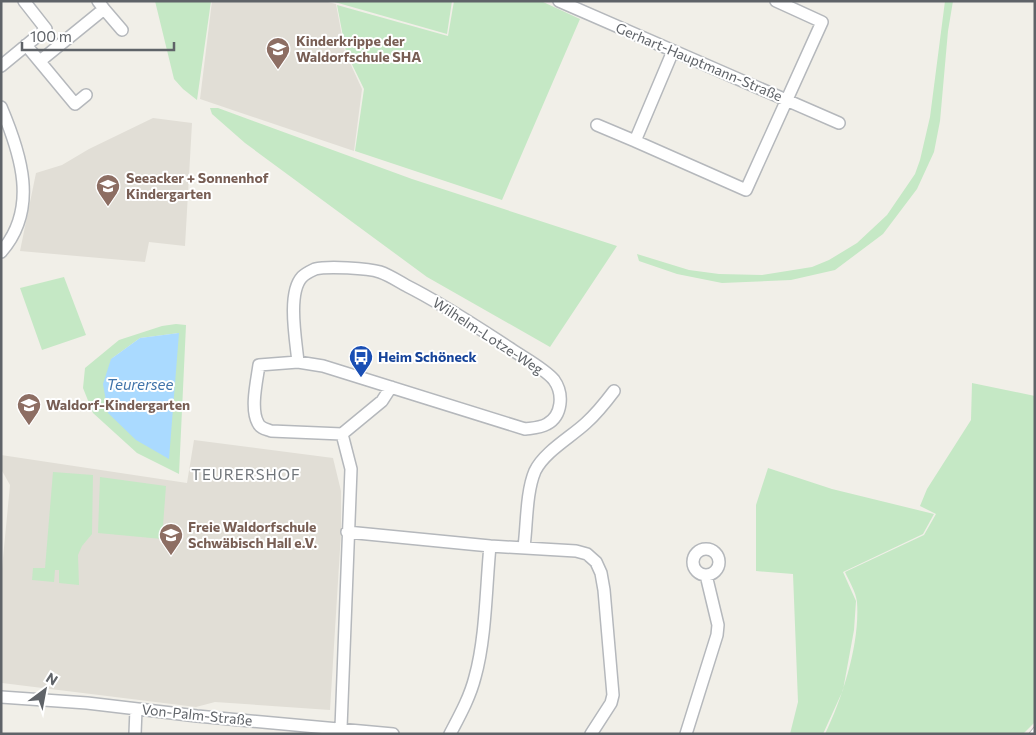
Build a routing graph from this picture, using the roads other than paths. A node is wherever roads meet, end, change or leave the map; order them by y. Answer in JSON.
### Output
{"nodes":[{"id":1,"x":24,"y":1,"type":"edge"},
{"id":2,"x":559,"y":1,"type":"edge"},
{"id":3,"x":780,"y":2,"type":"edge"},
{"id":4,"x":101,"y":5,"type":"edge"},
{"id":5,"x":46,"y":29,"type":"junction"},
{"id":6,"x":122,"y":30,"type":"dead end"},
{"id":7,"x":26,"y":45,"type":"junction"},
{"id":8,"x":60,"y":45,"type":"junction"},
{"id":9,"x":673,"y":51,"type":"junction"},
{"id":10,"x":40,"y":61,"type":"junction"},
{"id":11,"x":1,"y":66,"type":"edge"},
{"id":12,"x":86,"y":96,"type":"dead end"},
{"id":13,"x":787,"y":100,"type":"junction"},
{"id":14,"x":1,"y":108,"type":"edge"},
{"id":15,"x":839,"y":123,"type":"dead end"},
{"id":16,"x":597,"y":125,"type":"dead end"},
{"id":17,"x":635,"y":142,"type":"junction"},
{"id":18,"x":1,"y":252,"type":"edge"},
{"id":19,"x":298,"y":362,"type":"junction"},
{"id":20,"x":391,"y":387,"type":"junction"},
{"id":21,"x":614,"y":391,"type":"dead end"},
{"id":22,"x":342,"y":434,"type":"junction"},
{"id":23,"x":348,"y":532,"type":"junction"},
{"id":24,"x":490,"y":546,"type":"junction"},
{"id":25,"x":524,"y":547,"type":"junction"},
{"id":26,"x":706,"y":575,"type":"dead end"},
{"id":27,"x":1,"y":697,"type":"edge"},
{"id":28,"x":136,"y":709,"type":"junction"},
{"id":29,"x":341,"y":728,"type":"junction"},
{"id":30,"x":135,"y":734,"type":"edge"},
{"id":31,"x":393,"y":734,"type":"edge"},
{"id":32,"x":450,"y":734,"type":"edge"},
{"id":33,"x":591,"y":734,"type":"edge"},
{"id":34,"x":686,"y":734,"type":"edge"}],
"edges":[{"from":1,"to":5,"type":"street"},
{"from":2,"to":9,"type":"street","name":"Gerhart-Hauptmann-Straße"},
{"from":3,"to":13,"type":"street"},
{"from":4,"to":6,"type":"street"},
{"from":4,"to":8,"type":"street"},
{"from":5,"to":7,"type":"street"},
{"from":5,"to":8,"type":"street"},
{"from":7,"to":10,"type":"street"},
{"from":7,"to":11,"type":"street"},
{"from":8,"to":10,"type":"street"},
{"from":9,"to":13,"type":"street","name":"Gerhart-Hauptmann-Straße"},
{"from":9,"to":17,"type":"street"},
{"from":10,"to":12,"type":"street"},
{"from":13,"to":15,"type":"street","name":"Gerhart-Hauptmann-Straße"},
{"from":13,"to":17,"type":"street"},
{"from":14,"to":18,"type":"street"},
{"from":16,"to":17,"type":"street"},
{"from":19,"to":20,"type":"street","name":"Wilhelm-Lotze-Weg"},
{"from":19,"to":20,"type":"street","name":"Wilhelm-Lotze-Weg"},
{"from":19,"to":22,"type":"street","name":"Wilhelm-Lotze-Weg"},
{"from":20,"to":22,"type":"street"},
{"from":21,"to":25,"type":"street"},
{"from":22,"to":23,"type":"street"},
{"from":23,"to":24,"type":"street"},
{"from":23,"to":29,"type":"street"},
{"from":24,"to":25,"type":"street"},
{"from":24,"to":32,"type":"street"},
{"from":25,"to":33,"type":"street"},
{"from":26,"to":34,"type":"street"},
{"from":27,"to":28,"type":"street","name":"Von-Palm-Straße"},
{"from":28,"to":29,"type":"street","name":"Von-Palm-Straße"},
{"from":28,"to":30,"type":"street"},
{"from":29,"to":31,"type":"street","name":"Von-Palm-Straße"}]}
